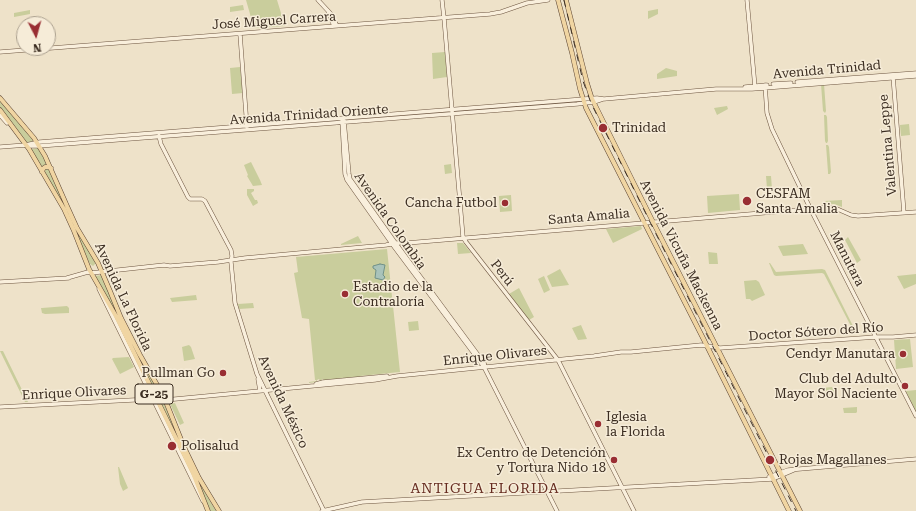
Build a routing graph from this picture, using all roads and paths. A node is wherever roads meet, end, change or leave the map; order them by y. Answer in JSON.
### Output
{"nodes":[{"id":1,"x":318,"y":0,"type":"edge"},
{"id":2,"x":442,"y":0,"type":"edge"},
{"id":3,"x":548,"y":0,"type":"edge"},
{"id":4,"x":558,"y":0,"type":"edge"},
{"id":5,"x":566,"y":0,"type":"edge"},
{"id":6,"x":747,"y":0,"type":"edge"},
{"id":7,"x":444,"y":18,"type":"junction"},
{"id":8,"x":336,"y":26,"type":"junction"},
{"id":9,"x":240,"y":34,"type":"junction"},
{"id":10,"x":0,"y":52,"type":"edge"},
{"id":11,"x":916,"y":74,"type":"edge"},
{"id":12,"x":893,"y":76,"type":"junction"},
{"id":13,"x":765,"y":86,"type":"junction"},
{"id":14,"x":755,"y":87,"type":"junction"},
{"id":15,"x":0,"y":98,"type":"edge"},
{"id":16,"x":593,"y":100,"type":"junction"},
{"id":17,"x":583,"y":101,"type":"junction"},
{"id":18,"x":0,"y":110,"type":"edge"},
{"id":19,"x":451,"y":112,"type":"junction"},
{"id":20,"x":0,"y":115,"type":"edge"},
{"id":21,"x":343,"y":121,"type":"junction"},
{"id":22,"x":11,"y":125,"type":"junction"},
{"id":23,"x":248,"y":128,"type":"junction"},
{"id":24,"x":159,"y":135,"type":"junction"},
{"id":25,"x":38,"y":144,"type":"junction"},
{"id":26,"x":26,"y":145,"type":"junction"},
{"id":27,"x":0,"y":147,"type":"edge"},
{"id":28,"x":51,"y":168,"type":"junction"},
{"id":29,"x":42,"y":172,"type":"junction"},
{"id":30,"x":810,"y":208,"type":"junction"},
{"id":31,"x":916,"y":212,"type":"edge"},
{"id":32,"x":904,"y":213,"type":"junction"},
{"id":33,"x":644,"y":222,"type":"junction"},
{"id":34,"x":653,"y":222,"type":"junction"},
{"id":35,"x":463,"y":238,"type":"junction"},
{"id":36,"x":395,"y":245,"type":"junction"},
{"id":37,"x":232,"y":259,"type":"junction"},
{"id":38,"x":87,"y":262,"type":"junction"},
{"id":39,"x":95,"y":266,"type":"junction"},
{"id":40,"x":102,"y":272,"type":"junction"},
{"id":41,"x":91,"y":273,"type":"junction"},
{"id":42,"x":0,"y":282,"type":"edge"},
{"id":43,"x":98,"y":286,"type":"junction"},
{"id":44,"x":916,"y":335,"type":"edge"},
{"id":45,"x":876,"y":337,"type":"junction"},
{"id":46,"x":706,"y":345,"type":"junction"},
{"id":47,"x":716,"y":347,"type":"junction"},
{"id":48,"x":558,"y":360,"type":"junction"},
{"id":49,"x":484,"y":368,"type":"junction"},
{"id":50,"x":258,"y":378,"type":"junction"},
{"id":51,"x":156,"y":384,"type":"junction"},
{"id":52,"x":150,"y":386,"type":"junction"},
{"id":53,"x":260,"y":390,"type":"junction"},
{"id":54,"x":265,"y":390,"type":"junction"},
{"id":55,"x":154,"y":399,"type":"junction"},
{"id":56,"x":165,"y":400,"type":"junction"},
{"id":57,"x":0,"y":407,"type":"edge"},
{"id":58,"x":916,"y":416,"type":"edge"},
{"id":59,"x":916,"y":459,"type":"edge"},
{"id":60,"x":781,"y":474,"type":"junction"},
{"id":61,"x":772,"y":478,"type":"junction"},
{"id":62,"x":622,"y":487,"type":"junction"},
{"id":63,"x":547,"y":492,"type":"junction"},
{"id":64,"x":208,"y":511,"type":"edge"},
{"id":65,"x":219,"y":511,"type":"edge"},
{"id":66,"x":324,"y":511,"type":"edge"},
{"id":67,"x":557,"y":511,"type":"edge"},
{"id":68,"x":634,"y":511,"type":"edge"},
{"id":69,"x":789,"y":511,"type":"edge"},
{"id":70,"x":800,"y":511,"type":"edge"}],
"edges":[{"from":1,"to":8,"type":"main road"},
{"from":2,"to":7,"type":"main road"},
{"from":3,"to":7,"type":"main road","name":"José Miguel Carrera"},
{"from":4,"to":17,"type":"main road"},
{"from":5,"to":16,"type":"main road","name":"Avenida Vicuña Mackenna"},
{"from":6,"to":14,"type":"main road"},
{"from":7,"to":8,"type":"main road","name":"José Miguel Carrera"},
{"from":7,"to":19,"type":"main road"},
{"from":8,"to":9,"type":"main road","name":"José Miguel Carrera"},
{"from":9,"to":10,"type":"main road","name":"José Miguel Carrera"},
{"from":9,"to":23,"type":"main road"},
{"from":11,"to":12,"type":"main road","name":"Avenida Trinidad"},
{"from":12,"to":13,"type":"main road","name":"Avenida Trinidad"},
{"from":12,"to":32,"type":"main road","name":"Valentina Leppe"},
{"from":13,"to":14,"type":"main road","name":"Avenida Trinidad"},
{"from":13,"to":30,"type":"main road","name":"Manutara"},
{"from":14,"to":16,"type":"main road","name":"Avenida Trinidad"},
{"from":15,"to":25,"type":"main road","name":"Avenida La Florida","number":"G-25"},
{"from":16,"to":17,"type":"main road","name":"Avenida Trinidad Oriente"},
{"from":16,"to":34,"type":"main road","name":"Avenida Vicuña Mackenna"},
{"from":17,"to":19,"type":"main road","name":"Avenida Trinidad Oriente"},
{"from":17,"to":33,"type":"main road"},
{"from":18,"to":22,"type":"main road","number":"G-25"},
{"from":19,"to":21,"type":"main road","name":"Avenida Trinidad Oriente"},
{"from":19,"to":35,"type":"main road"},
{"from":20,"to":22,"type":"main road"},
{"from":21,"to":23,"type":"main road","name":"Avenida Trinidad Oriente"},
{"from":21,"to":36,"type":"main road","name":"Avenida Colombia"},
{"from":22,"to":26,"type":"main road","number":"G-25"},
{"from":23,"to":24,"type":"main road","name":"Avenida Trinidad Oriente"},
{"from":24,"to":25,"type":"main road","name":"Avenida Trinidad Oriente"},
{"from":24,"to":37,"type":"main road","name":"Avenida México"},
{"from":25,"to":26,"type":"main road","name":"Avenida Trinidad Oriente"},
{"from":25,"to":28,"type":"main road","name":"Avenida La Florida","number":"G-25"},
{"from":26,"to":27,"type":"main road","name":"Avenida Trinidad Oriente"},
{"from":26,"to":29,"type":"main road","name":"Avenida La Florida","number":"G-25"},
{"from":28,"to":29,"type":"main road"},
{"from":28,"to":39,"type":"main road","name":"Avenida La Florida","number":"G-25"},
{"from":29,"to":38,"type":"main road","name":"Avenida La Florida","number":"G-25"},
{"from":30,"to":32,"type":"main road","name":"Santa Amalia"},
{"from":30,"to":34,"type":"main road","name":"Santa Amalia"},
{"from":30,"to":45,"type":"main road","name":"Manutara"},
{"from":31,"to":32,"type":"main road","name":"Santa Amalia"},
{"from":33,"to":34,"type":"main road","name":"Santa Amalia"},
{"from":33,"to":35,"type":"main road","name":"Santa Amalia"},
{"from":33,"to":46,"type":"main road"},
{"from":34,"to":47,"type":"main road","name":"Avenida Vicuña Mackenna"},
{"from":35,"to":36,"type":"main road","name":"Santa Amalia"},
{"from":35,"to":48,"type":"main road","name":"Perú"},
{"from":36,"to":37,"type":"main road","name":"Santa Amalia"},
{"from":36,"to":49,"type":"main road","name":"Avenida Colombia"},
{"from":37,"to":40,"type":"main road","name":"Santa Amalia"},
{"from":37,"to":50,"type":"main road","name":"Avenida México"},
{"from":38,"to":39,"type":"main road"},
{"from":38,"to":41,"type":"main road","name":"Avenida La Florida","number":"G-25"},
{"from":39,"to":40,"type":"main road","name":"Avenida La Florida","number":"G-25"},
{"from":40,"to":41,"type":"main road","name":"Santa Amalia"},
{"from":40,"to":51,"type":"main road","name":"Avenida La Florida","number":"G-25"},
{"from":41,"to":42,"type":"main road","name":"Santa Amalia"},
{"from":41,"to":43,"type":"main road","name":"Avenida La Florida","number":"G-25"},
{"from":43,"to":52,"type":"main road","name":"Avenida La Florida","number":"G-25"},
{"from":43,"to":55,"type":"main road","name":"Avenida La Florida"},
{"from":44,"to":45,"type":"main road","name":"Doctor Sótero del Río"},
{"from":45,"to":47,"type":"main road","name":"Doctor Sótero del Río"},
{"from":45,"to":58,"type":"main road","name":"Manutara"},
{"from":46,"to":47,"type":"main road","name":"Enrique Olivares"},
{"from":46,"to":48,"type":"main road","name":"Enrique Olivares"},
{"from":46,"to":61,"type":"main road"},
{"from":47,"to":60,"type":"main road","name":"Avenida Vicuña Mackenna"},
{"from":48,"to":49,"type":"main road","name":"Enrique Olivares"},
{"from":48,"to":62,"type":"main road","name":"Perú"},
{"from":49,"to":54,"type":"main road","name":"Enrique Olivares"},
{"from":49,"to":63,"type":"main road","name":"Avenida Colombia"},
{"from":50,"to":53,"type":"main road"},
{"from":50,"to":54,"type":"main road","name":"Avenida México"},
{"from":51,"to":52,"type":"main road"},
{"from":51,"to":56,"type":"main road","name":"Avenida La Florida","number":"G-25"},
{"from":52,"to":55,"type":"main road","name":"Avenida La Florida","number":"G-25"},
{"from":53,"to":54,"type":"main road","name":"Enrique Olivares"},
{"from":53,"to":56,"type":"main road","name":"Enrique Olivares"},
{"from":54,"to":66,"type":"main road","name":"Avenida México"},
{"from":55,"to":56,"type":"main road","name":"Enrique Olivares"},
{"from":55,"to":57,"type":"main road","name":"Enrique Olivares"},
{"from":55,"to":64,"type":"main road","name":"Avenida La Florida","number":"G-25"},
{"from":56,"to":65,"type":"main road","name":"Avenida La Florida","number":"G-25"},
{"from":59,"to":60,"type":"main road"},
{"from":60,"to":61,"type":"main road"},
{"from":60,"to":70,"type":"main road","name":"Avenida Vicuña Mackenna"},
{"from":61,"to":62,"type":"main road"},
{"from":61,"to":69,"type":"main road"},
{"from":62,"to":63,"type":"main road"},
{"from":62,"to":68,"type":"main road","name":"Perú"},
{"from":63,"to":66,"type":"main road"},
{"from":63,"to":67,"type":"main road","name":"Avenida Colombia"}]}
